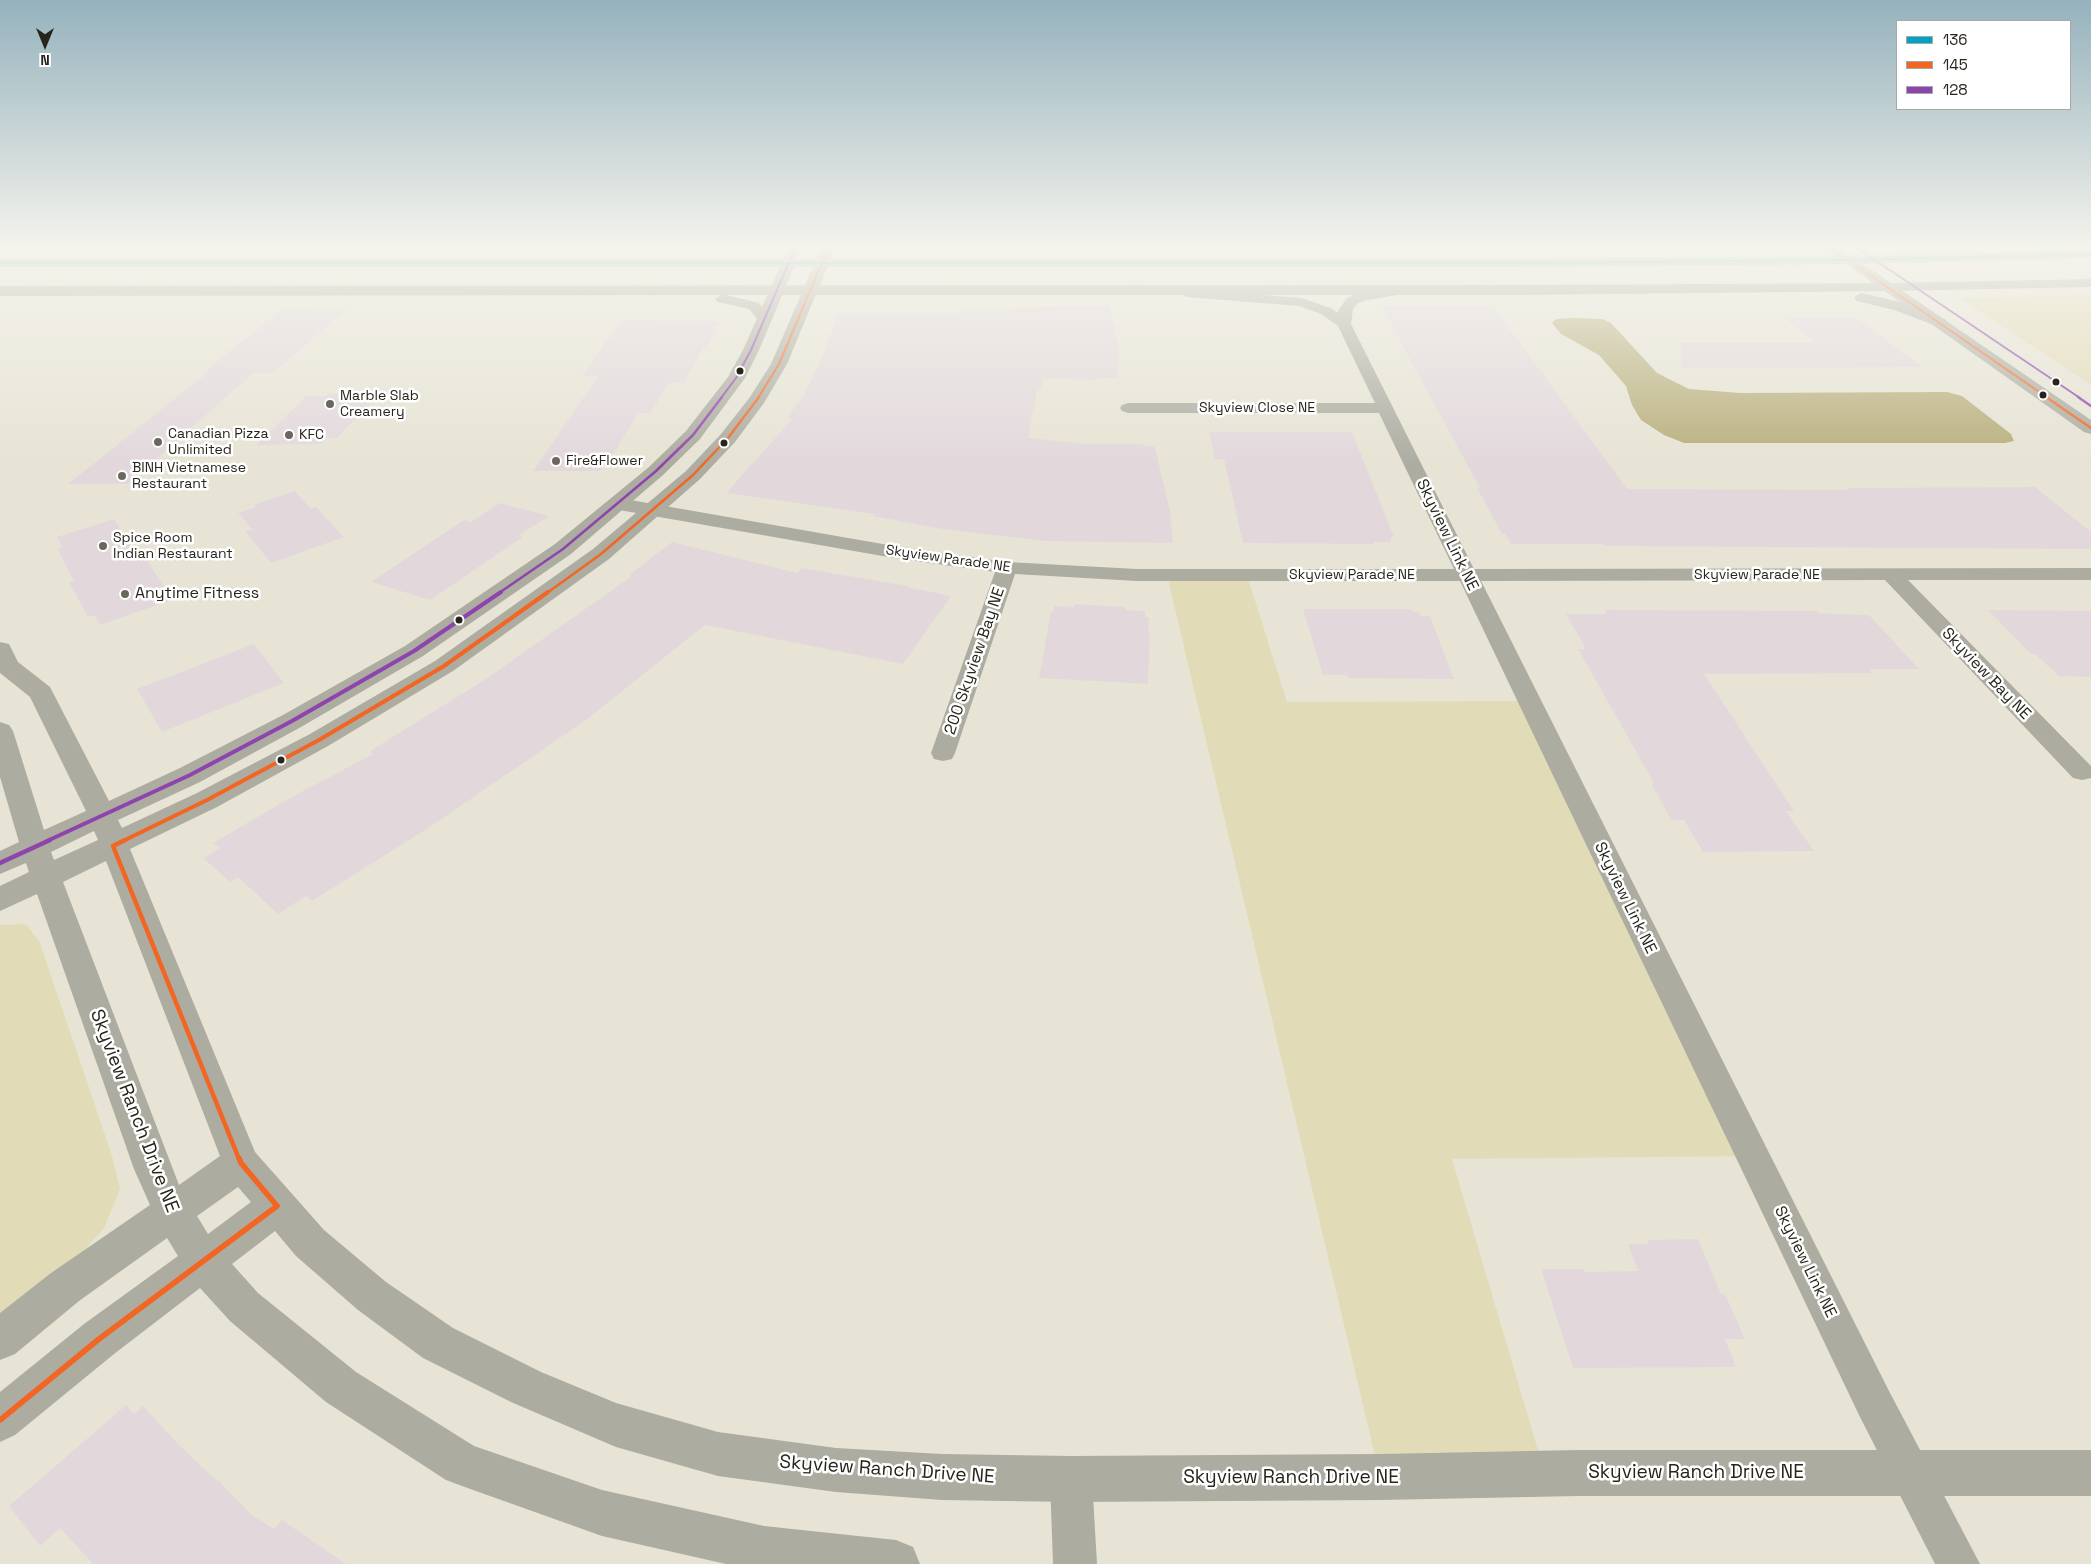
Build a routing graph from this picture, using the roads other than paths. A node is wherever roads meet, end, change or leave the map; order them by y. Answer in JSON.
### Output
{"nodes":[{"id":1,"x":765,"y":319,"type":"edge"},
{"id":2,"x":798,"y":319,"type":"edge"},
{"id":3,"x":1337,"y":319,"type":"edge"},
{"id":4,"x":1345,"y":319,"type":"edge"},
{"id":5,"x":1931,"y":319,"type":"edge"},
{"id":6,"x":1935,"y":319,"type":"edge"},
{"id":7,"x":1962,"y":319,"type":"edge"},
{"id":8,"x":1939,"y":322,"type":"junction"},
{"id":9,"x":1344,"y":324,"type":"junction"},
{"id":10,"x":2091,"y":406,"type":"edge"},
{"id":11,"x":1128,"y":408,"type":"dead end"},
{"id":12,"x":1386,"y":408,"type":"junction"},
{"id":13,"x":2091,"y":428,"type":"edge"},
{"id":14,"x":619,"y":504,"type":"junction"},
{"id":15,"x":654,"y":510,"type":"junction"},
{"id":16,"x":1007,"y":568,"type":"junction"},
{"id":17,"x":2091,"y":574,"type":"edge"},
{"id":18,"x":1466,"y":575,"type":"junction"},
{"id":19,"x":1891,"y":575,"type":"junction"},
{"id":20,"x":2,"y":668,"type":"edge"},
{"id":21,"x":0,"y":731,"type":"edge"},
{"id":22,"x":943,"y":753,"type":"dead end"},
{"id":23,"x":2082,"y":772,"type":"dead end"},
{"id":24,"x":108,"y":832,"type":"junction"},
{"id":25,"x":0,"y":863,"type":"edge"},
{"id":26,"x":41,"y":863,"type":"junction"},
{"id":27,"x":0,"y":899,"type":"edge"},
{"id":28,"x":241,"y":1163,"type":"junction"},
{"id":29,"x":277,"y":1206,"type":"junction"},
{"id":30,"x":172,"y":1212,"type":"junction"},
{"id":31,"x":203,"y":1261,"type":"junction"},
{"id":32,"x":0,"y":1339,"type":"edge"},
{"id":33,"x":0,"y":1420,"type":"edge"},
{"id":34,"x":1909,"y":1472,"type":"junction"},
{"id":35,"x":2091,"y":1473,"type":"edge"},
{"id":36,"x":1071,"y":1479,"type":"junction"},
{"id":37,"x":896,"y":1564,"type":"edge"},
{"id":38,"x":1075,"y":1564,"type":"edge"},
{"id":39,"x":1958,"y":1564,"type":"edge"}],
"edges":[{"from":1,"to":14,"type":"street"},
{"from":2,"to":15,"type":"street"},
{"from":3,"to":9,"type":"street","name":"Skyview Link NE"},
{"from":4,"to":9,"type":"street"},
{"from":5,"to":8,"type":"main road"},
{"from":6,"to":8,"type":"street"},
{"from":7,"to":10,"type":"street"},
{"from":8,"to":13,"type":"street"},
{"from":9,"to":12,"type":"street","name":"Skyview Link NE"},
{"from":11,"to":12,"type":"street","name":"Skyview Close NE"},
{"from":12,"to":18,"type":"street","name":"Skyview Link NE"},
{"from":14,"to":15,"type":"street","name":"Skyview Parade NE"},
{"from":14,"to":24,"type":"street"},
{"from":15,"to":16,"type":"street","name":"Skyview Parade NE"},
{"from":15,"to":24,"type":"street"},
{"from":16,"to":18,"type":"street","name":"Skyview Parade NE"},
{"from":16,"to":22,"type":"street","name":"200 Skyview Bay NE"},
{"from":17,"to":19,"type":"street","name":"Skyview Parade NE"},
{"from":18,"to":19,"type":"street","name":"Skyview Parade NE"},
{"from":18,"to":34,"type":"street","name":"Skyview Link NE"},
{"from":19,"to":23,"type":"street","name":"Skyview Bay NE"},
{"from":20,"to":24,"type":"street","name":"Skyview Ranch Drive NE"},
{"from":21,"to":26,"type":"street","name":"Skyview Ranch Drive NE"},
{"from":24,"to":26,"type":"street"},
{"from":24,"to":28,"type":"street","name":"Skyview Ranch Drive NE"},
{"from":25,"to":26,"type":"street"},
{"from":26,"to":27,"type":"street"},
{"from":26,"to":30,"type":"street","name":"Skyview Ranch Drive NE"},
{"from":28,"to":29,"type":"street","name":"Skyview Ranch Drive NE"},
{"from":28,"to":30,"type":"street"},
{"from":29,"to":31,"type":"street"},
{"from":29,"to":36,"type":"street","name":"Skyview Ranch Drive NE"},
{"from":30,"to":31,"type":"street","name":"Skyview Ranch Drive NE"},
{"from":30,"to":32,"type":"street"},
{"from":31,"to":33,"type":"street"},
{"from":31,"to":37,"type":"street","name":"Skyview Ranch Drive NE"},
{"from":34,"to":35,"type":"street","name":"Skyview Ranch Drive NE"},
{"from":34,"to":36,"type":"street","name":"Skyview Ranch Drive NE"},
{"from":34,"to":39,"type":"street","name":"Skyview Link NE"},
{"from":36,"to":38,"type":"street"}]}
